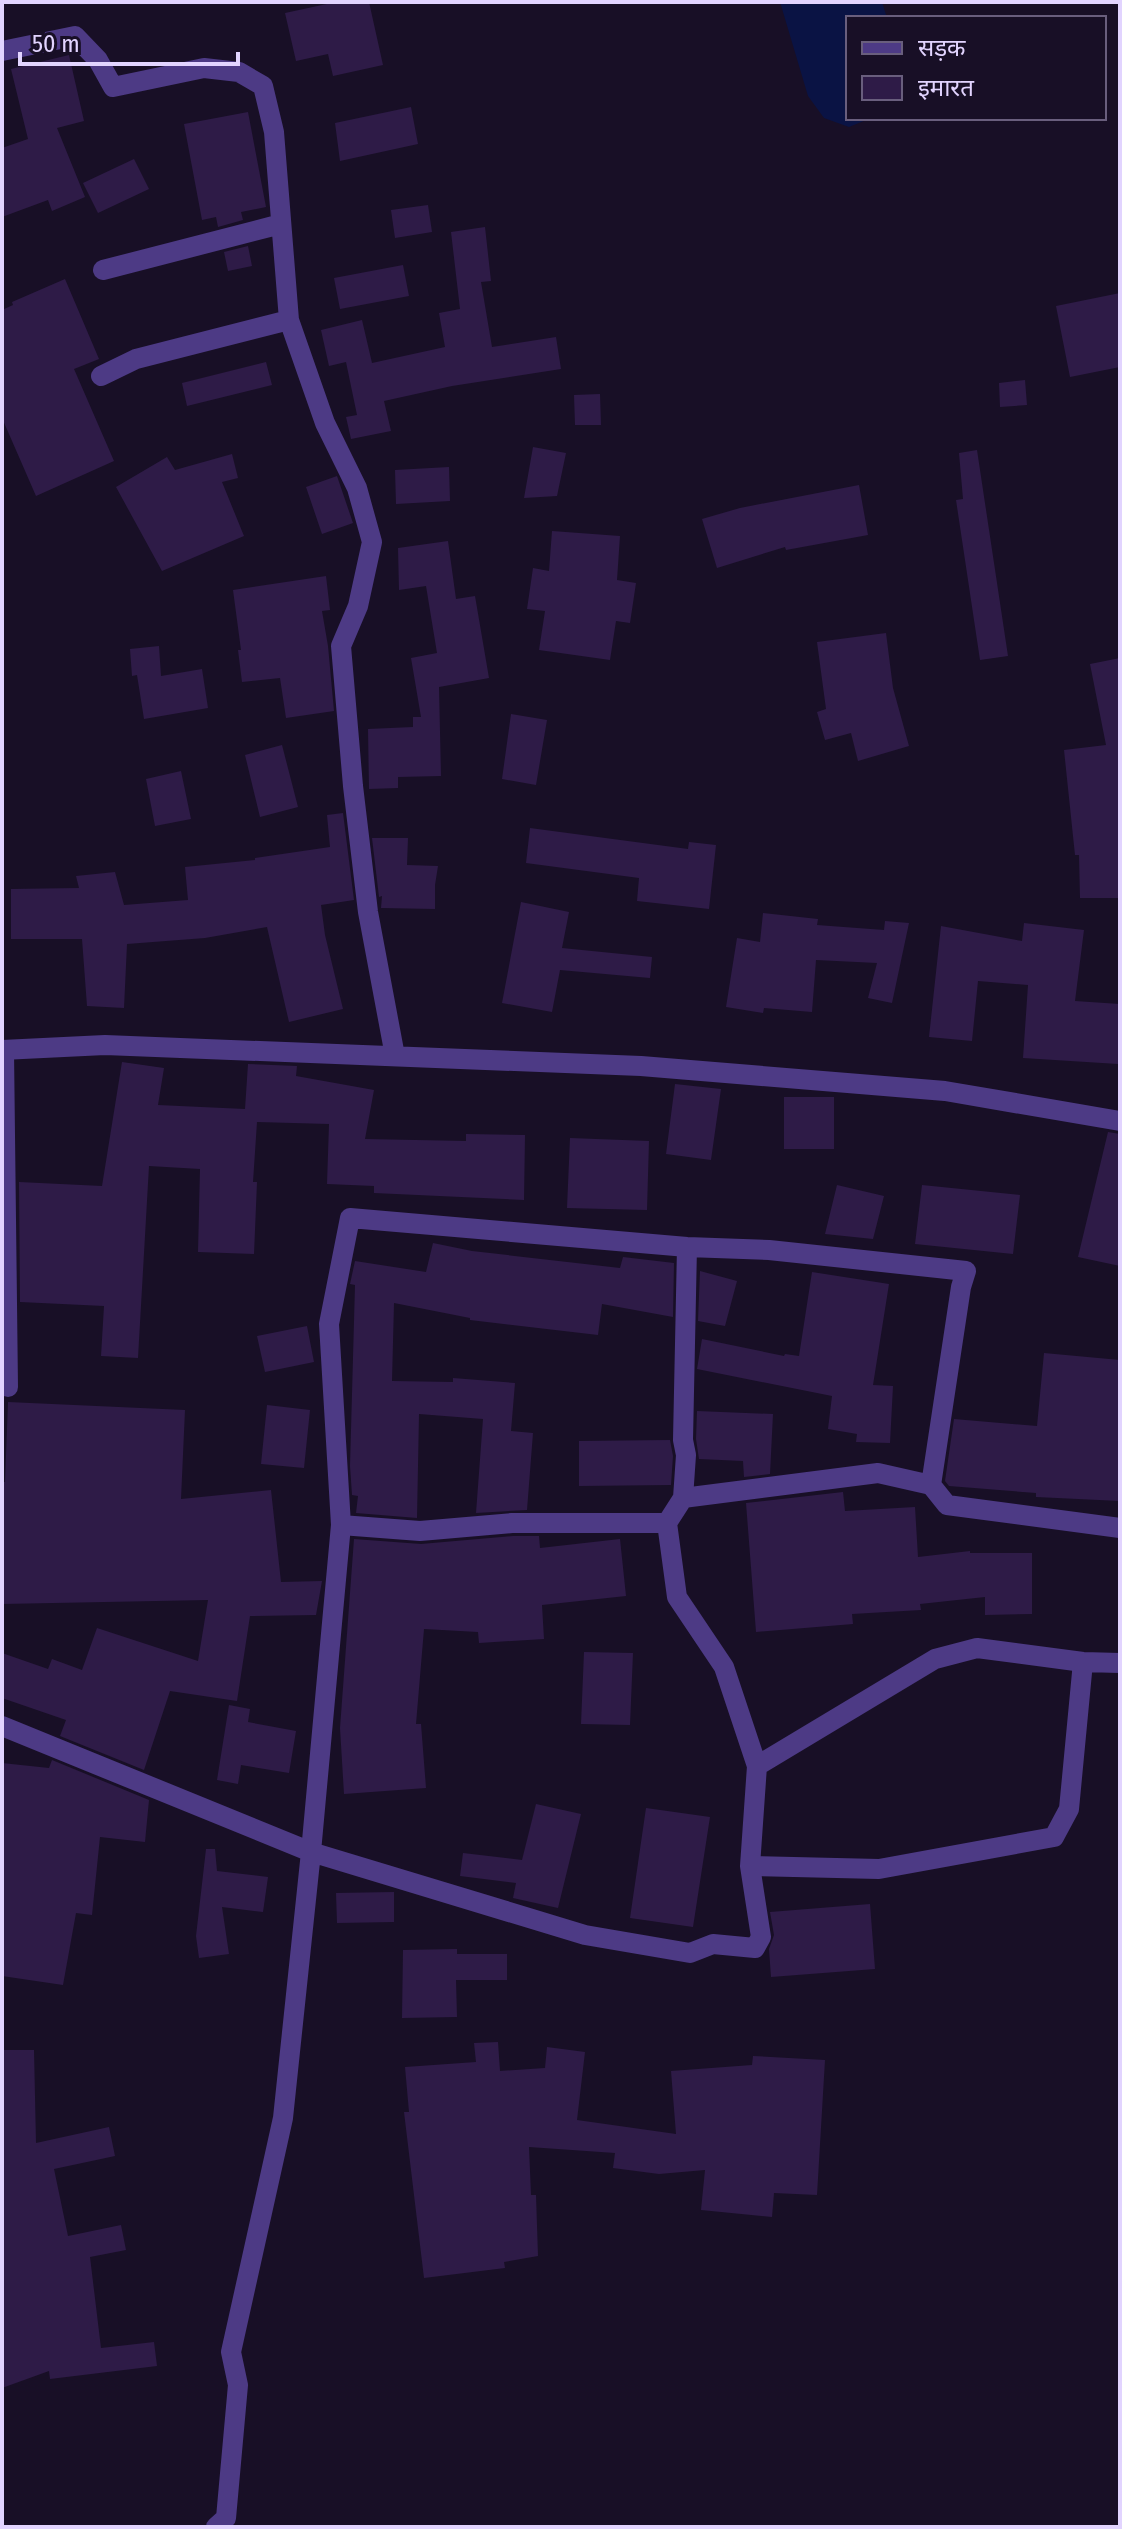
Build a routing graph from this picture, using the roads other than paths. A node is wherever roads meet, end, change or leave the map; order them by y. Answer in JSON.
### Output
{"nodes":[{"id":1,"x":2,"y":51,"type":"edge"},
{"id":2,"x":281,"y":224,"type":"junction"},
{"id":3,"x":103,"y":270,"type":"dead end"},
{"id":4,"x":289,"y":320,"type":"junction"},
{"id":5,"x":101,"y":376,"type":"dead end"},
{"id":6,"x":3,"y":1050,"type":"edge"},
{"id":7,"x":395,"y":1056,"type":"junction"},
{"id":8,"x":1120,"y":1121,"type":"edge"},
{"id":9,"x":687,"y":1247,"type":"junction"},
{"id":10,"x":8,"y":1387,"type":"dead end"},
{"id":11,"x":931,"y":1485,"type":"junction"},
{"id":12,"x":683,"y":1498,"type":"junction"},
{"id":13,"x":667,"y":1523,"type":"junction"},
{"id":14,"x":341,"y":1525,"type":"junction"},
{"id":15,"x":1120,"y":1528,"type":"edge"},
{"id":16,"x":1083,"y":1662,"type":"junction"},
{"id":17,"x":1120,"y":1663,"type":"edge"},
{"id":18,"x":2,"y":1726,"type":"edge"},
{"id":19,"x":757,"y":1766,"type":"junction"},
{"id":20,"x":311,"y":1852,"type":"junction"},
{"id":21,"x":750,"y":1866,"type":"junction"},
{"id":22,"x":225,"y":2524,"type":"edge"}],
"edges":[{"from":1,"to":2,"type":"street"},
{"from":2,"to":3,"type":"street"},
{"from":2,"to":4,"type":"street"},
{"from":4,"to":5,"type":"street"},
{"from":4,"to":7,"type":"street"},
{"from":6,"to":7,"type":"street"},
{"from":6,"to":10,"type":"street"},
{"from":7,"to":8,"type":"street"},
{"from":9,"to":11,"type":"street"},
{"from":9,"to":12,"type":"street"},
{"from":9,"to":14,"type":"street"},
{"from":11,"to":12,"type":"street"},
{"from":11,"to":15,"type":"street"},
{"from":12,"to":13,"type":"street"},
{"from":13,"to":14,"type":"street"},
{"from":13,"to":19,"type":"street"},
{"from":14,"to":20,"type":"street"},
{"from":16,"to":17,"type":"street"},
{"from":16,"to":19,"type":"street"},
{"from":16,"to":21,"type":"street"},
{"from":18,"to":20,"type":"street"},
{"from":19,"to":21,"type":"street"},
{"from":20,"to":21,"type":"street"},
{"from":20,"to":22,"type":"street"}]}
